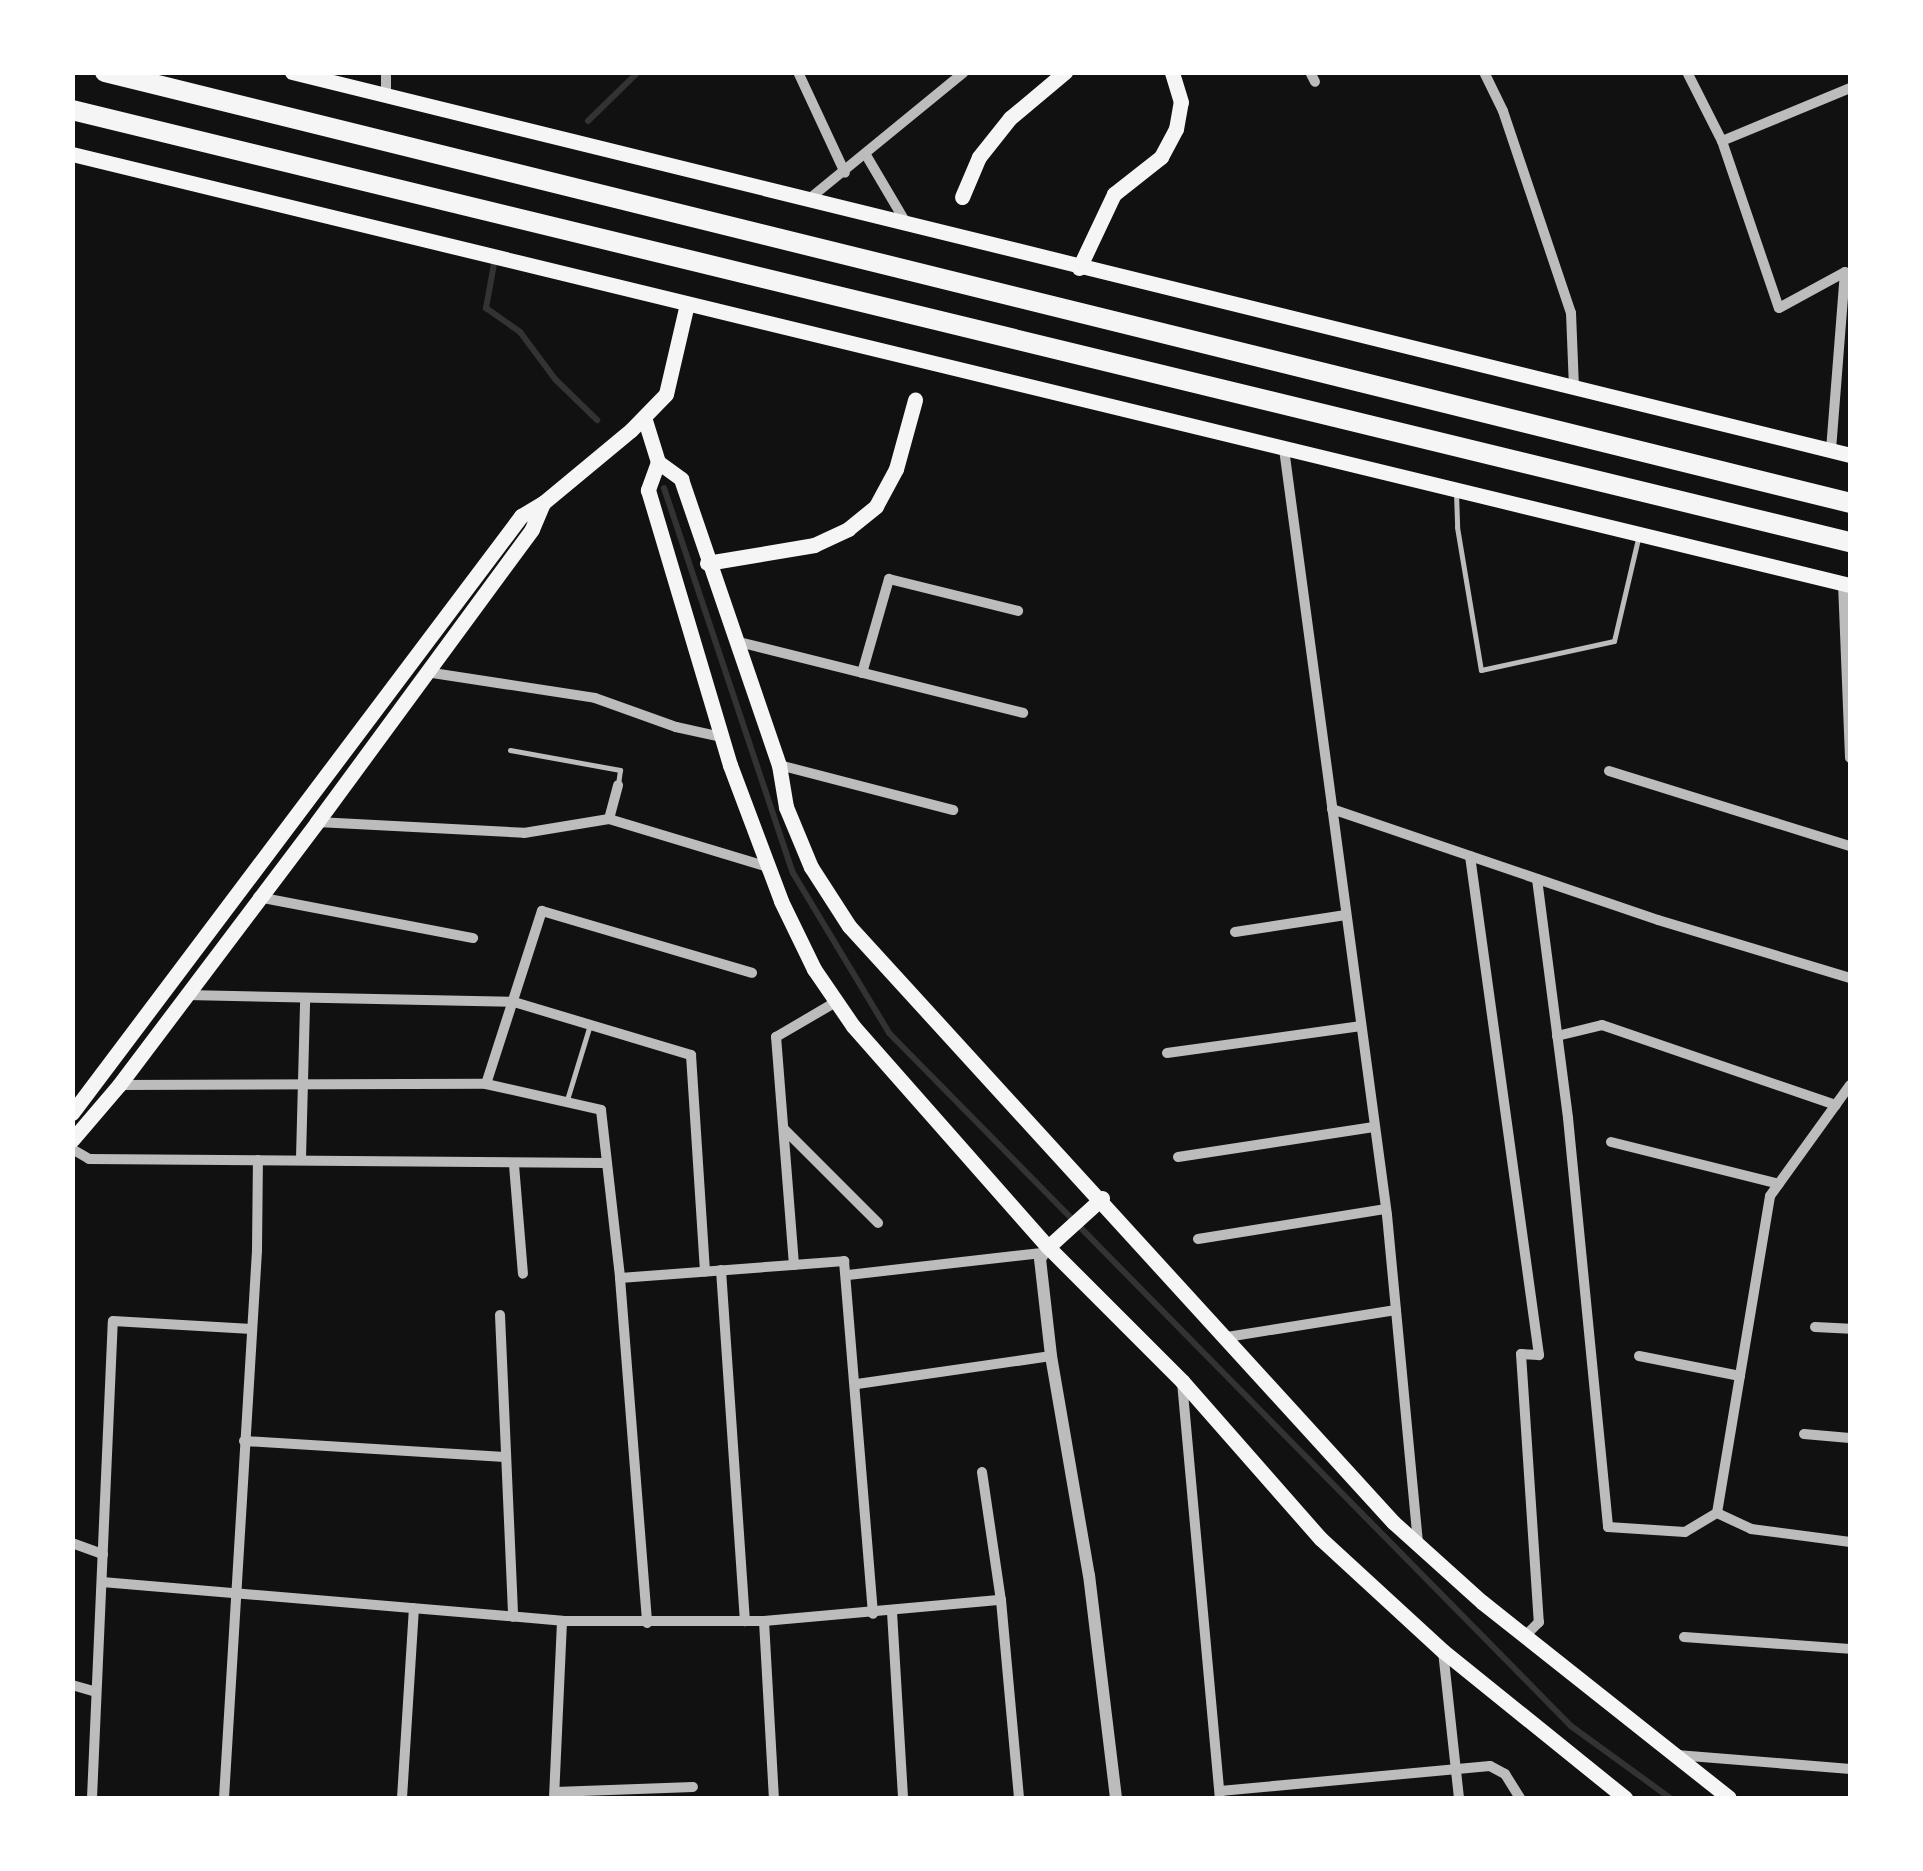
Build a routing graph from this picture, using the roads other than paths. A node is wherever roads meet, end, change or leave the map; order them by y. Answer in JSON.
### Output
{"nodes":[{"id":1,"x":105,"y":72,"type":"edge"},
{"id":2,"x":292,"y":72,"type":"edge"},
{"id":3,"x":386,"y":72,"type":"edge"},
{"id":4,"x":798,"y":72,"type":"edge"},
{"id":5,"x":964,"y":72,"type":"edge"},
{"id":6,"x":1065,"y":72,"type":"edge"},
{"id":7,"x":1172,"y":72,"type":"edge"},
{"id":8,"x":1484,"y":72,"type":"edge"},
{"id":9,"x":1688,"y":72,"type":"edge"},
{"id":10,"x":1850,"y":88,"type":"edge"},
{"id":11,"x":386,"y":94,"type":"junction"},
{"id":12,"x":72,"y":110,"type":"edge"},
{"id":13,"x":1722,"y":141,"type":"junction"},
{"id":14,"x":72,"y":154,"type":"edge"},
{"id":15,"x":866,"y":155,"type":"junction"},
{"id":16,"x":845,"y":173,"type":"junction"},
{"id":17,"x":962,"y":197,"type":"dead end"},
{"id":18,"x":809,"y":199,"type":"junction"},
{"id":19,"x":906,"y":223,"type":"junction"},
{"id":20,"x":1079,"y":268,"type":"junction"},
{"id":21,"x":686,"y":304,"type":"junction"},
{"id":22,"x":1574,"y":388,"type":"junction"},
{"id":23,"x":915,"y":400,"type":"dead end"},
{"id":24,"x":644,"y":417,"type":"junction"},
{"id":25,"x":1284,"y":449,"type":"junction"},
{"id":26,"x":1830,"y":450,"type":"junction"},
{"id":27,"x":1850,"y":455,"type":"edge"},
{"id":28,"x":658,"y":462,"type":"junction"},
{"id":29,"x":1456,"y":490,"type":"junction"},
{"id":30,"x":543,"y":503,"type":"junction"},
{"id":31,"x":1850,"y":503,"type":"edge"},
{"id":32,"x":1639,"y":534,"type":"junction"},
{"id":33,"x":1850,"y":542,"type":"edge"},
{"id":34,"x":707,"y":563,"type":"junction"},
{"id":35,"x":1847,"y":584,"type":"edge"},
{"id":36,"x":1018,"y":611,"type":"dead end"},
{"id":37,"x":735,"y":641,"type":"junction"},
{"id":38,"x":425,"y":671,"type":"junction"},
{"id":39,"x":862,"y":673,"type":"junction"},
{"id":40,"x":1023,"y":713,"type":"dead end"},
{"id":41,"x":721,"y":737,"type":"junction"},
{"id":42,"x":510,"y":750,"type":"dead end"},
{"id":43,"x":1850,"y":758,"type":"edge"},
{"id":44,"x":780,"y":765,"type":"junction"},
{"id":45,"x":1609,"y":771,"type":"dead end"},
{"id":46,"x":618,"y":786,"type":"joint"},
{"id":47,"x":1332,"y":809,"type":"junction"},
{"id":48,"x":953,"y":810,"type":"dead end"},
{"id":49,"x":609,"y":819,"type":"junction"},
{"id":50,"x":316,"y":822,"type":"junction"},
{"id":51,"x":1850,"y":846,"type":"edge"},
{"id":52,"x":1470,"y":856,"type":"junction"},
{"id":53,"x":768,"y":867,"type":"junction"},
{"id":54,"x":1537,"y":879,"type":"junction"},
{"id":55,"x":258,"y":897,"type":"junction"},
{"id":56,"x":1346,"y":916,"type":"junction"},
{"id":57,"x":1235,"y":932,"type":"dead end"},
{"id":58,"x":474,"y":938,"type":"dead end"},
{"id":59,"x":752,"y":973,"type":"dead end"},
{"id":60,"x":1850,"y":978,"type":"edge"},
{"id":61,"x":186,"y":994,"type":"junction"},
{"id":62,"x":305,"y":1000,"type":"junction"},
{"id":63,"x":514,"y":1002,"type":"junction"},
{"id":64,"x":836,"y":1002,"type":"junction"},
{"id":65,"x":590,"y":1025,"type":"junction"},
{"id":66,"x":1361,"y":1026,"type":"junction"},
{"id":67,"x":1557,"y":1036,"type":"junction"},
{"id":68,"x":1166,"y":1053,"type":"dead end"},
{"id":69,"x":486,"y":1084,"type":"junction"},
{"id":70,"x":119,"y":1085,"type":"junction"},
{"id":71,"x":1850,"y":1085,"type":"edge"},
{"id":72,"x":306,"y":1086,"type":"junction"},
{"id":73,"x":80,"y":1096,"type":"edge"},
{"id":74,"x":566,"y":1104,"type":"junction"},
{"id":75,"x":1836,"y":1105,"type":"junction"},
{"id":76,"x":72,"y":1112,"type":"edge"},
{"id":77,"x":1374,"y":1126,"type":"junction"},
{"id":78,"x":783,"y":1128,"type":"junction"},
{"id":79,"x":72,"y":1140,"type":"edge"},
{"id":80,"x":1611,"y":1142,"type":"dead end"},
{"id":81,"x":72,"y":1149,"type":"edge"},
{"id":82,"x":1178,"y":1157,"type":"dead end"},
{"id":83,"x":301,"y":1158,"type":"junction"},
{"id":84,"x":258,"y":1160,"type":"junction"},
{"id":85,"x":514,"y":1164,"type":"junction"},
{"id":86,"x":605,"y":1164,"type":"junction"},
{"id":87,"x":1779,"y":1184,"type":"junction"},
{"id":88,"x":1099,"y":1201,"type":"junction"},
{"id":89,"x":1386,"y":1209,"type":"junction"},
{"id":90,"x":878,"y":1223,"type":"dead end"},
{"id":91,"x":1198,"y":1239,"type":"dead end"},
{"id":92,"x":1048,"y":1247,"type":"junction"},
{"id":93,"x":794,"y":1264,"type":"junction"},
{"id":94,"x":722,"y":1270,"type":"junction"},
{"id":95,"x":705,"y":1272,"type":"junction"},
{"id":96,"x":522,"y":1274,"type":"dead end"},
{"id":97,"x":848,"y":1275,"type":"junction"},
{"id":98,"x":620,"y":1278,"type":"junction"},
{"id":99,"x":1396,"y":1310,"type":"junction"},
{"id":100,"x":500,"y":1315,"type":"dead end"},
{"id":101,"x":1815,"y":1326,"type":"dead end"},
{"id":102,"x":252,"y":1329,"type":"junction"},
{"id":103,"x":1850,"y":1329,"type":"edge"},
{"id":104,"x":1226,"y":1337,"type":"junction"},
{"id":105,"x":1051,"y":1356,"type":"junction"},
{"id":106,"x":1638,"y":1356,"type":"dead end"},
{"id":107,"x":1740,"y":1376,"type":"junction"},
{"id":108,"x":1182,"y":1381,"type":"junction"},
{"id":109,"x":857,"y":1384,"type":"junction"},
{"id":110,"x":1804,"y":1434,"type":"dead end"},
{"id":111,"x":1850,"y":1438,"type":"edge"},
{"id":112,"x":244,"y":1442,"type":"junction"},
{"id":113,"x":504,"y":1456,"type":"junction"},
{"id":114,"x":982,"y":1472,"type":"dead end"},
{"id":115,"x":1717,"y":1512,"type":"junction"},
{"id":116,"x":1850,"y":1542,"type":"edge"},
{"id":117,"x":72,"y":1543,"type":"edge"},
{"id":118,"x":1418,"y":1545,"type":"junction"},
{"id":119,"x":103,"y":1554,"type":"junction"},
{"id":120,"x":102,"y":1582,"type":"junction"},
{"id":121,"x":236,"y":1594,"type":"junction"},
{"id":122,"x":1002,"y":1600,"type":"junction"},
{"id":123,"x":414,"y":1608,"type":"junction"},
{"id":124,"x":892,"y":1612,"type":"junction"},
{"id":125,"x":874,"y":1614,"type":"junction"},
{"id":126,"x":513,"y":1617,"type":"junction"},
{"id":127,"x":746,"y":1621,"type":"junction"},
{"id":128,"x":764,"y":1621,"type":"junction"},
{"id":129,"x":562,"y":1622,"type":"junction"},
{"id":130,"x":647,"y":1623,"type":"junction"},
{"id":131,"x":1526,"y":1636,"type":"junction"},
{"id":132,"x":1684,"y":1636,"type":"dead end"},
{"id":133,"x":1850,"y":1649,"type":"edge"},
{"id":134,"x":1443,"y":1650,"type":"junction"},
{"id":135,"x":72,"y":1685,"type":"edge"},
{"id":136,"x":96,"y":1692,"type":"junction"},
{"id":137,"x":1676,"y":1755,"type":"junction"},
{"id":138,"x":1455,"y":1768,"type":"junction"},
{"id":139,"x":1850,"y":1769,"type":"edge"},
{"id":140,"x":692,"y":1787,"type":"dead end"},
{"id":141,"x":1220,"y":1794,"type":"edge"},
{"id":142,"x":554,"y":1795,"type":"edge"},
{"id":143,"x":92,"y":1798,"type":"edge"},
{"id":144,"x":224,"y":1798,"type":"edge"},
{"id":145,"x":402,"y":1798,"type":"edge"},
{"id":146,"x":774,"y":1798,"type":"edge"},
{"id":147,"x":902,"y":1798,"type":"edge"},
{"id":148,"x":1020,"y":1798,"type":"edge"},
{"id":149,"x":1116,"y":1798,"type":"edge"},
{"id":150,"x":1459,"y":1798,"type":"edge"},
{"id":151,"x":1520,"y":1798,"type":"edge"},
{"id":152,"x":1625,"y":1798,"type":"edge"},
{"id":153,"x":1729,"y":1798,"type":"edge"}],
"edges":[{"from":1,"to":31,"type":"highway"},
{"from":2,"to":11,"type":"main road"},
{"from":3,"to":11,"type":"street"},
{"from":4,"to":16,"type":"street"},
{"from":5,"to":15,"type":"street"},
{"from":6,"to":17,"type":"main road"},
{"from":7,"to":20,"type":"main road"},
{"from":8,"to":22,"type":"street"},
{"from":9,"to":13,"type":"street"},
{"from":10,"to":13,"type":"street"},
{"from":11,"to":18,"type":"main road"},
{"from":12,"to":33,"type":"highway"},
{"from":13,"to":26,"type":"street"},
{"from":14,"to":21,"type":"main road"},
{"from":15,"to":16,"type":"street"},
{"from":15,"to":19,"type":"street"},
{"from":16,"to":18,"type":"street"},
{"from":18,"to":19,"type":"main road"},
{"from":19,"to":20,"type":"main road"},
{"from":20,"to":22,"type":"main road"},
{"from":21,"to":24,"type":"main road"},
{"from":21,"to":25,"type":"main road"},
{"from":22,"to":26,"type":"main road"},
{"from":23,"to":34,"type":"main road"},
{"from":24,"to":28,"type":"main road"},
{"from":24,"to":30,"type":"main road"},
{"from":25,"to":29,"type":"main road"},
{"from":25,"to":47,"type":"street"},
{"from":26,"to":27,"type":"main road"},
{"from":28,"to":34,"type":"main road"},
{"from":28,"to":41,"type":"main road"},
{"from":29,"to":32,"type":"main road"},
{"from":29,"to":32,"type":"lane"},
{"from":30,"to":38,"type":"main road"},
{"from":30,"to":73,"type":"main road"},
{"from":32,"to":35,"type":"main road"},
{"from":34,"to":37,"type":"main road"},
{"from":35,"to":43,"type":"street"},
{"from":36,"to":39,"type":"street"},
{"from":37,"to":39,"type":"street"},
{"from":37,"to":44,"type":"main road"},
{"from":38,"to":41,"type":"street"},
{"from":38,"to":50,"type":"main road"},
{"from":39,"to":40,"type":"street"},
{"from":41,"to":53,"type":"main road"},
{"from":42,"to":46,"type":"lane"},
{"from":44,"to":48,"type":"street"},
{"from":44,"to":88,"type":"main road"},
{"from":45,"to":51,"type":"street"},
{"from":46,"to":49,"type":"street"},
{"from":47,"to":52,"type":"street"},
{"from":47,"to":56,"type":"street"},
{"from":49,"to":50,"type":"street"},
{"from":49,"to":53,"type":"street"},
{"from":50,"to":55,"type":"main road"},
{"from":52,"to":54,"type":"street"},
{"from":52,"to":131,"type":"street"},
{"from":53,"to":64,"type":"main road"},
{"from":54,"to":60,"type":"street"},
{"from":54,"to":67,"type":"street"},
{"from":55,"to":58,"type":"street"},
{"from":55,"to":61,"type":"main road"},
{"from":56,"to":57,"type":"street"},
{"from":56,"to":66,"type":"street"},
{"from":59,"to":63,"type":"street"},
{"from":61,"to":62,"type":"street"},
{"from":61,"to":70,"type":"main road"},
{"from":62,"to":63,"type":"street"},
{"from":62,"to":72,"type":"street"},
{"from":63,"to":65,"type":"street"},
{"from":63,"to":69,"type":"street"},
{"from":64,"to":78,"type":"street"},
{"from":64,"to":92,"type":"main road"},
{"from":65,"to":74,"type":"lane"},
{"from":65,"to":95,"type":"street"},
{"from":66,"to":68,"type":"street"},
{"from":66,"to":77,"type":"street"},
{"from":67,"to":75,"type":"street"},
{"from":67,"to":115,"type":"street"},
{"from":69,"to":72,"type":"street"},
{"from":69,"to":74,"type":"street"},
{"from":70,"to":72,"type":"street"},
{"from":70,"to":79,"type":"main road"},
{"from":71,"to":75,"type":"street"},
{"from":72,"to":83,"type":"street"},
{"from":73,"to":76,"type":"main road"},
{"from":74,"to":86,"type":"street"},
{"from":75,"to":87,"type":"street"},
{"from":77,"to":82,"type":"street"},
{"from":77,"to":89,"type":"street"},
{"from":78,"to":90,"type":"street"},
{"from":78,"to":93,"type":"street"},
{"from":80,"to":87,"type":"street"},
{"from":81,"to":84,"type":"street"},
{"from":83,"to":84,"type":"street"},
{"from":83,"to":85,"type":"street"},
{"from":84,"to":102,"type":"street"},
{"from":85,"to":86,"type":"street"},
{"from":85,"to":96,"type":"street"},
{"from":86,"to":98,"type":"street"},
{"from":87,"to":107,"type":"street"},
{"from":88,"to":92,"type":"main road"},
{"from":88,"to":104,"type":"main road"},
{"from":89,"to":91,"type":"street"},
{"from":89,"to":99,"type":"street"},
{"from":92,"to":97,"type":"street"},
{"from":92,"to":105,"type":"street"},
{"from":92,"to":108,"type":"main road"},
{"from":93,"to":94,"type":"street"},
{"from":93,"to":97,"type":"street"},
{"from":94,"to":95,"type":"street"},
{"from":94,"to":127,"type":"street"},
{"from":95,"to":98,"type":"street"},
{"from":97,"to":109,"type":"street"},
{"from":98,"to":130,"type":"street"},
{"from":99,"to":104,"type":"street"},
{"from":99,"to":118,"type":"street"},
{"from":100,"to":113,"type":"street"},
{"from":101,"to":103,"type":"street"},
{"from":102,"to":112,"type":"street"},
{"from":102,"to":119,"type":"street"},
{"from":104,"to":118,"type":"main road"},
{"from":105,"to":109,"type":"street"},
{"from":105,"to":149,"type":"street"},
{"from":106,"to":107,"type":"street"},
{"from":107,"to":115,"type":"street"},
{"from":108,"to":134,"type":"main road"},
{"from":108,"to":141,"type":"street"},
{"from":109,"to":125,"type":"street"},
{"from":110,"to":111,"type":"street"},
{"from":112,"to":113,"type":"street"},
{"from":112,"to":121,"type":"street"},
{"from":113,"to":126,"type":"street"},
{"from":114,"to":122,"type":"street"},
{"from":115,"to":116,"type":"street"},
{"from":117,"to":119,"type":"street"},
{"from":118,"to":131,"type":"main road"},
{"from":119,"to":120,"type":"street"},
{"from":120,"to":121,"type":"street"},
{"from":120,"to":136,"type":"street"},
{"from":121,"to":123,"type":"street"},
{"from":121,"to":144,"type":"street"},
{"from":122,"to":124,"type":"street"},
{"from":122,"to":148,"type":"street"},
{"from":123,"to":126,"type":"street"},
{"from":123,"to":145,"type":"street"},
{"from":124,"to":125,"type":"street"},
{"from":124,"to":147,"type":"street"},
{"from":125,"to":128,"type":"street"},
{"from":126,"to":129,"type":"street"},
{"from":127,"to":128,"type":"street"},
{"from":127,"to":130,"type":"street"},
{"from":128,"to":146,"type":"street"},
{"from":129,"to":130,"type":"street"},
{"from":129,"to":142,"type":"street"},
{"from":131,"to":137,"type":"main road"},
{"from":132,"to":133,"type":"street"},
{"from":134,"to":138,"type":"street"},
{"from":134,"to":152,"type":"main road"},
{"from":135,"to":136,"type":"street"},
{"from":136,"to":143,"type":"street"},
{"from":137,"to":139,"type":"street"},
{"from":137,"to":153,"type":"main road"},
{"from":138,"to":141,"type":"street"},
{"from":138,"to":150,"type":"street"},
{"from":138,"to":151,"type":"street"},
{"from":140,"to":142,"type":"street"}]}
